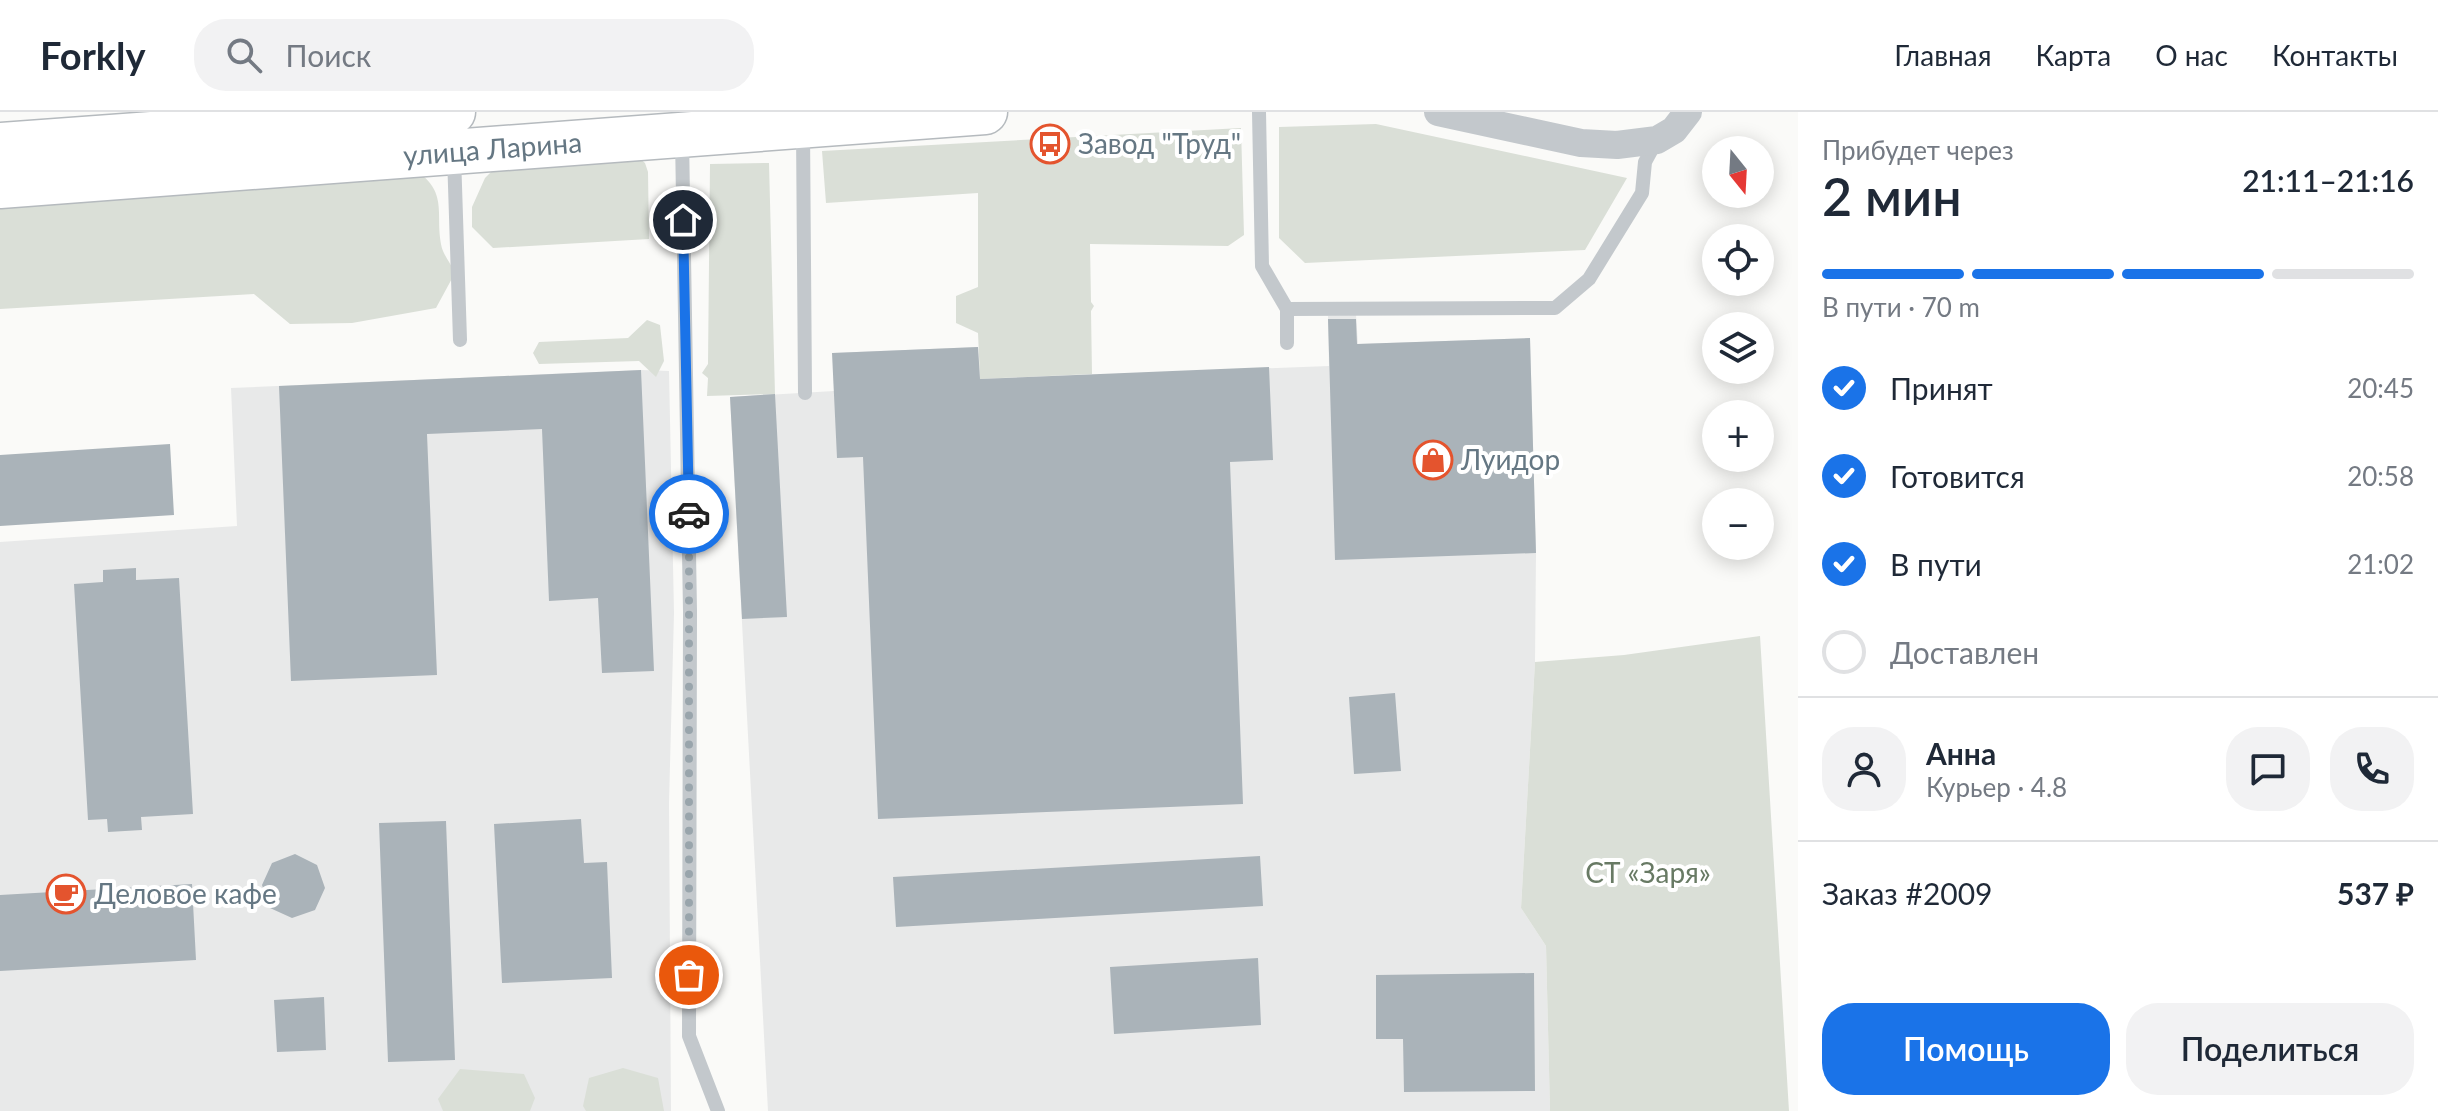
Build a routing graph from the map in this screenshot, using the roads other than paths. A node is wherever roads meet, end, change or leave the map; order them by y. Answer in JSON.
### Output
{"nodes":[{"id":1,"x":985,"y":112,"type":"edge"},
{"id":2,"x":1259,"y":112,"type":"edge"},
{"id":3,"x":1438,"y":112,"type":"edge"},
{"id":4,"x":1688,"y":112,"type":"edge"},
{"id":5,"x":803,"y":125,"type":"junction"},
{"id":6,"x":453,"y":132,"type":"edge"},
{"id":7,"x":682,"y":133,"type":"junction"},
{"id":8,"x":1657,"y":140,"type":"junction"},
{"id":9,"x":0,"y":145,"type":"edge"},
{"id":10,"x":0,"y":186,"type":"edge"},
{"id":11,"x":1287,"y":309,"type":"junction"},
{"id":12,"x":460,"y":340,"type":"dead end"},
{"id":13,"x":1287,"y":343,"type":"dead end"},
{"id":14,"x":805,"y":393,"type":"dead end"},
{"id":15,"x":718,"y":1111,"type":"edge"}],
"edges":[{"from":1,"to":5,"type":"main road","name":"улица Ларина"},
{"from":2,"to":11,"type":"lane"},
{"from":3,"to":8,"type":"street"},
{"from":4,"to":8,"type":"street"},
{"from":5,"to":7,"type":"main road","name":"улица Ларина"},
{"from":5,"to":14,"type":"lane"},
{"from":6,"to":7,"type":"main road","name":"улица Ларина"},
{"from":6,"to":9,"type":"main road","name":"улица Ларина"},
{"from":6,"to":10,"type":"main road","name":"улица Ларина"},
{"from":6,"to":12,"type":"lane"},
{"from":7,"to":15,"type":"lane"},
{"from":8,"to":11,"type":"lane"},
{"from":11,"to":13,"type":"lane"}]}
